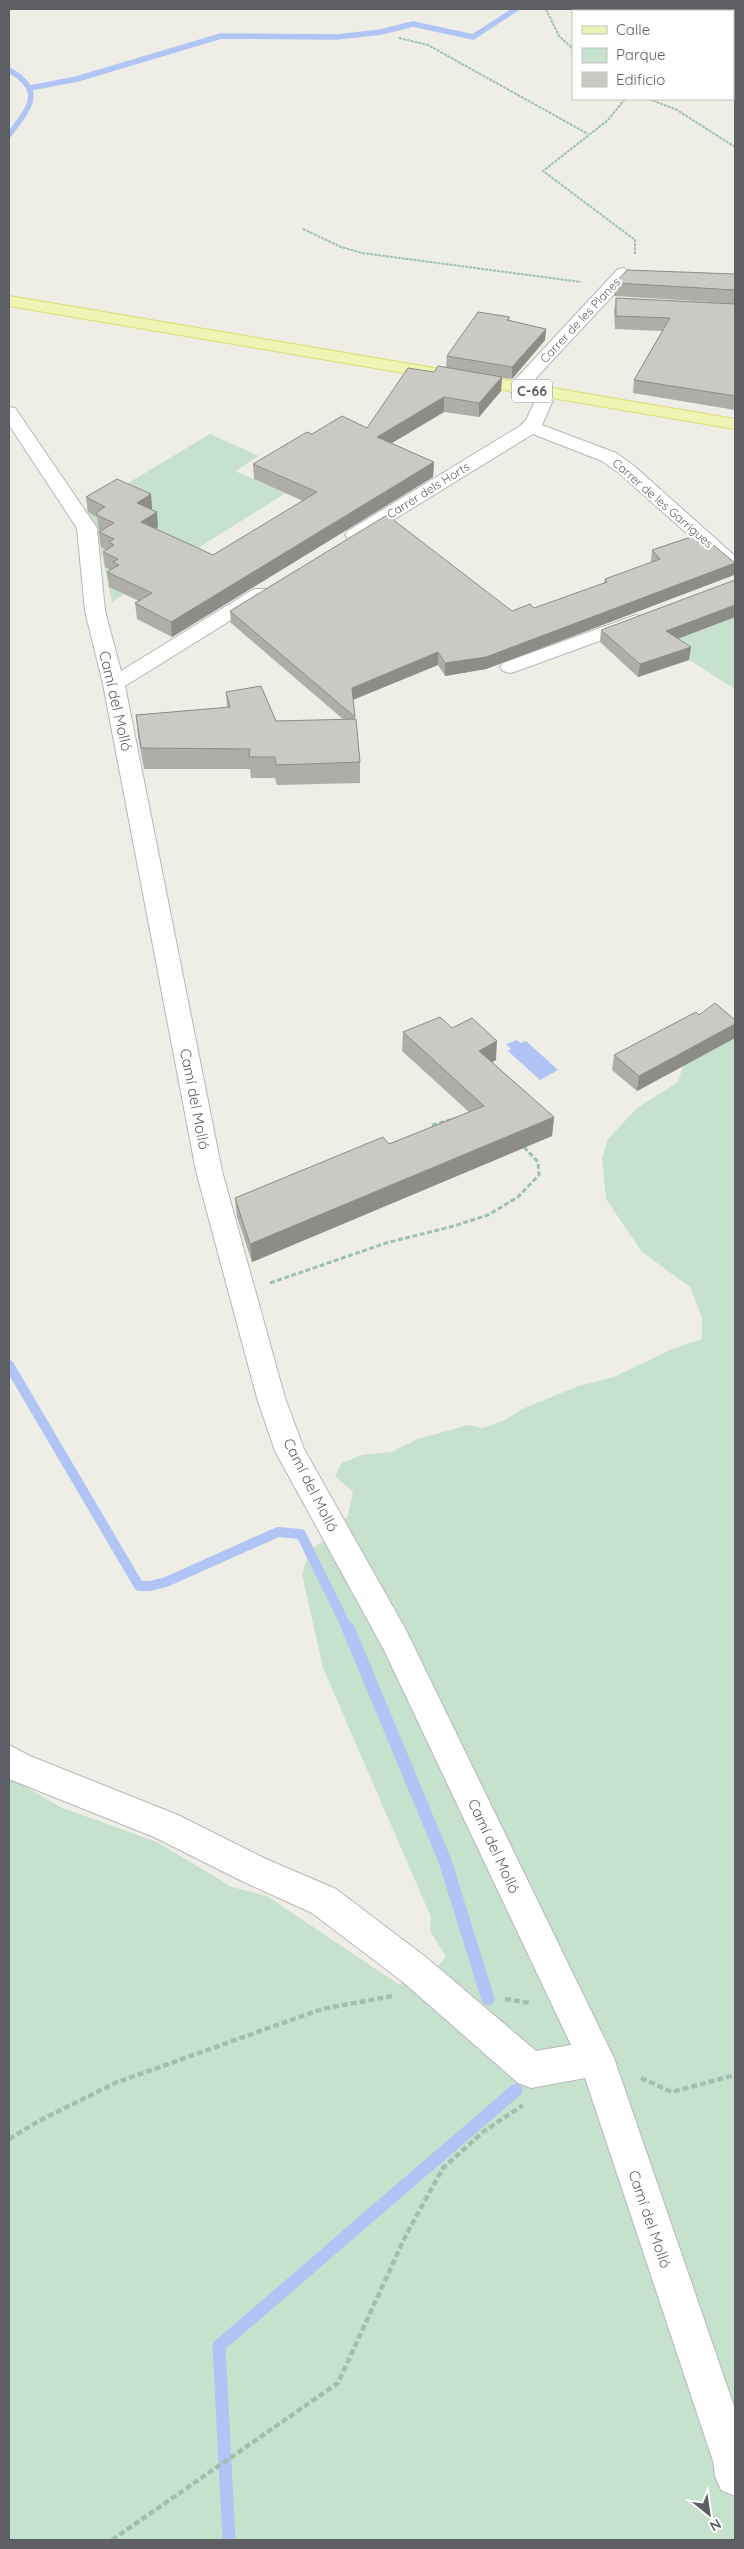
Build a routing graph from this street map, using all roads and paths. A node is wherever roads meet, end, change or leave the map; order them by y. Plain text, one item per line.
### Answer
1 (546, 9) edge
2 (399, 38) dead end
3 (572, 48) edge
4 (624, 100) edge
5 (652, 100) edge
6 (588, 134) junction
7 (735, 147) edge
8 (303, 229) dead end
9 (624, 273) joint
10 (612, 287) junction
11 (9, 301) edge
12 (596, 304) junction
13 (616, 305) edge
14 (517, 388) junction
15 (547, 394) junction
16 (9, 412) edge
17 (735, 424) edge
18 (529, 426) junction
19 (341, 544) edge
20 (734, 578) edge
21 (274, 585) edge
22 (651, 614) edge
23 (510, 667) dead end
24 (114, 684) junction
25 (466, 1116) edge
26 (432, 1125) edge
27 (516, 1141) edge
28 (241, 1293) junction
29 (9, 1760) edge
30 (398, 1994) dead end
31 (496, 1997) dead end
32 (571, 2008) junction
33 (596, 2058) junction
34 (735, 2075) edge
35 (531, 2100) dead end
36 (9, 2138) edge
37 (734, 2468) edge
38 (112, 2540) edge

1 - 3 path
2 - 6 path
4 - 6 path
5 - 7 path
6 - 9 path
8 - 10 path
9 - 10 street, Carrer de les Planes
10 - 12 street, Carrer de les Planes
11 - 14 main road, C-66
12 - 13 street
12 - 14 street, Carrer de les Planes
14 - 15 main road, C-66
15 - 17 main road, C-66
15 - 18 street, Carrer dels Horts
16 - 24 street, Camí del Molló
18 - 19 street, Carrer dels Horts
18 - 20 street, Carrer de les Garrigues
21 - 24 street
22 - 23 street
24 - 28 street, Camí del Molló
25 - 26 path
27 - 28 path
28 - 32 street, Camí del Molló
29 - 33 street
30 - 36 path
31 - 32 path
32 - 33 street, Camí del Molló
33 - 34 path
33 - 37 street, Camí del Molló
35 - 38 path

